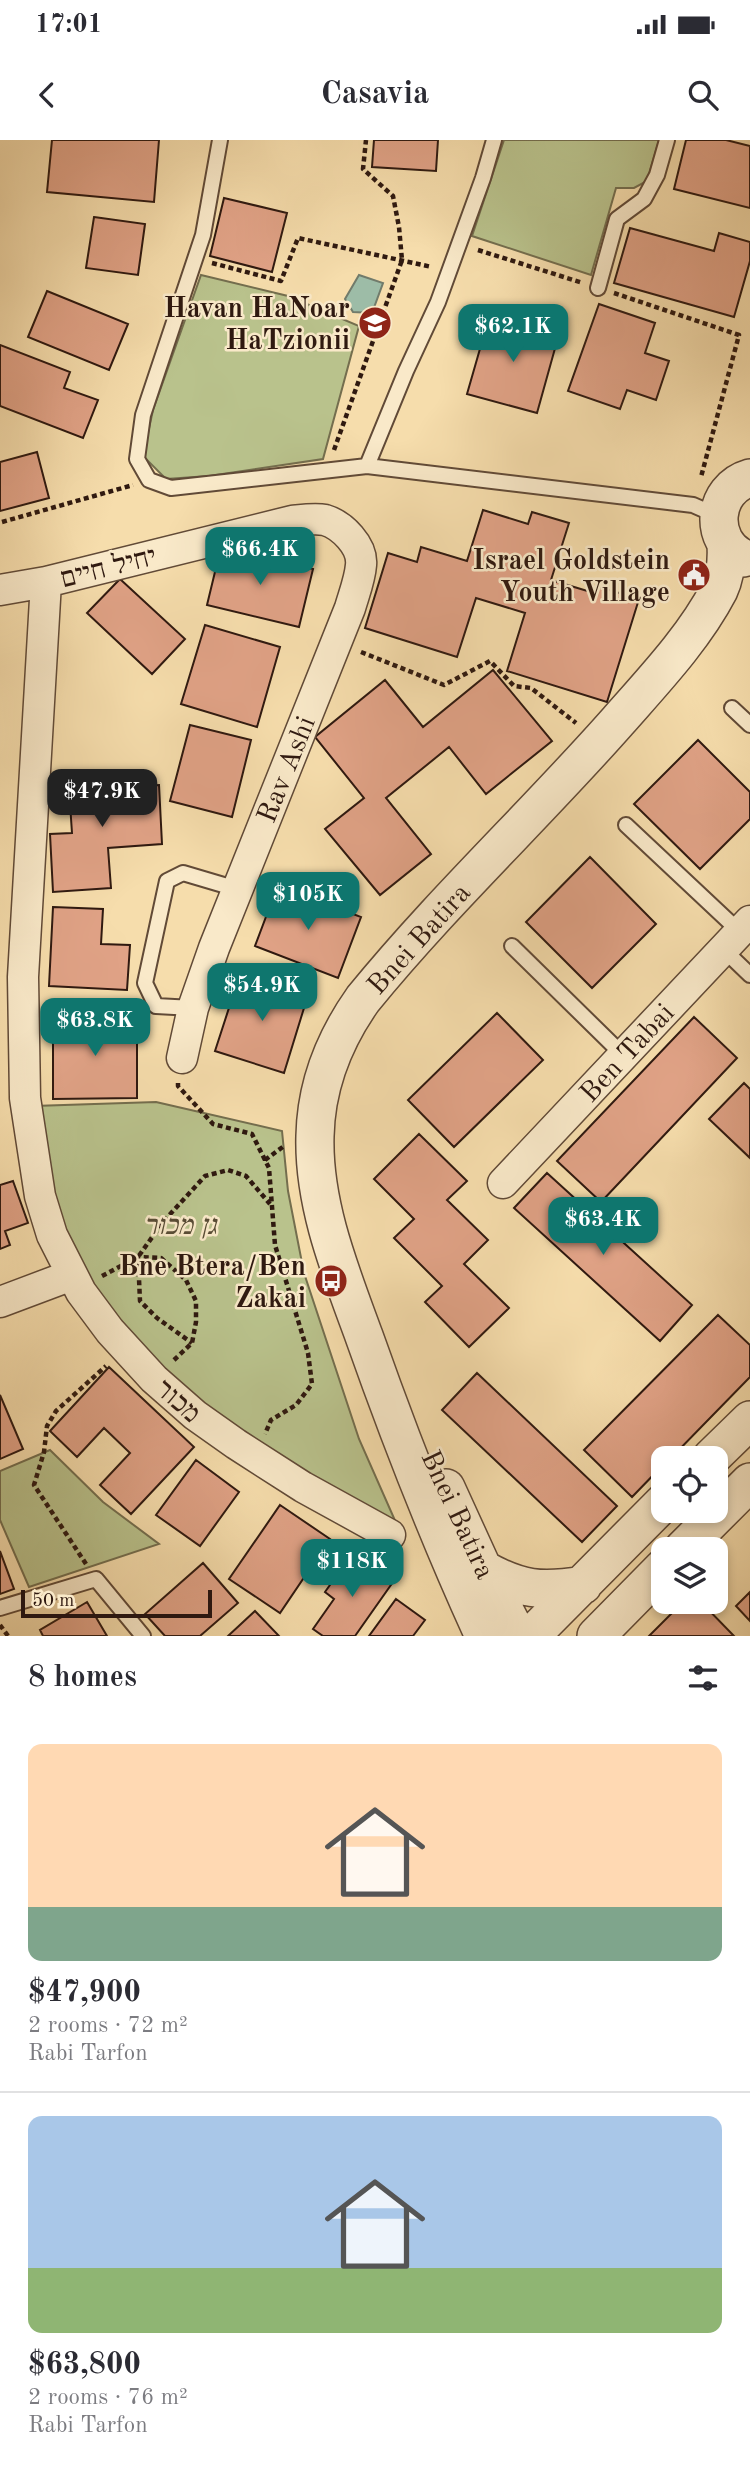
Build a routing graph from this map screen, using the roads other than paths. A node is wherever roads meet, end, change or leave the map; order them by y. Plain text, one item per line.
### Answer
1 (220, 140) edge
2 (494, 140) edge
3 (667, 140) edge
4 (598, 288) dead end
5 (368, 466) junction
6 (748, 473) edge
7 (338, 525) joint
8 (722, 531) edge
9 (46, 582) junction
10 (750, 584) edge
11 (0, 590) edge
12 (732, 708) dead end
13 (750, 725) edge
14 (626, 825) dead end
15 (237, 890) junction
16 (738, 934) edge
17 (512, 946) dead end
18 (750, 975) edge
19 (193, 1007) junction
20 (623, 1055) junction
21 (181, 1058) road end
22 (503, 1183) dead end
23 (76, 1284) junction
24 (0, 1302) edge
25 (750, 1420) edge
26 (723, 1446) edge
27 (750, 1482) edge
28 (651, 1516) edge
29 (390, 1535) dead end
30 (695, 1537) edge
31 (484, 1569) junction
32 (651, 1580) edge
33 (583, 1585) junction
34 (0, 1608) edge
35 (602, 1630) edge
36 (143, 1636) edge
37 (484, 1636) edge
38 (518, 1636) edge
39 (530, 1636) edge

1 - 5 lane
2 - 5 lane
3 - 4 lane
5 - 8 lane
6 - 8 street
7 - 9 street, יחיל חיים
7 - 15 street, Rav Ashi
8 - 37 street, Bnei Batira
9 - 11 street, יחיל חיים
9 - 23 street, מכור
10 - 31 street, Bnei Batira
12 - 13 lane
14 - 16 lane
15 - 19 street, Rav Ashi
15 - 19 lane
16 - 18 lane
16 - 20 street, Ben Tabai
17 - 20 lane
19 - 21 street, Rav Ashi
20 - 22 street, Ben Tabai
23 - 24 street
23 - 29 street, מכור
25 - 26 street
27 - 30 street
28 - 33 street
31 - 33 street
31 - 38 street, Bnei Batira
32 - 35 street
33 - 39 street
34 - 36 lane

